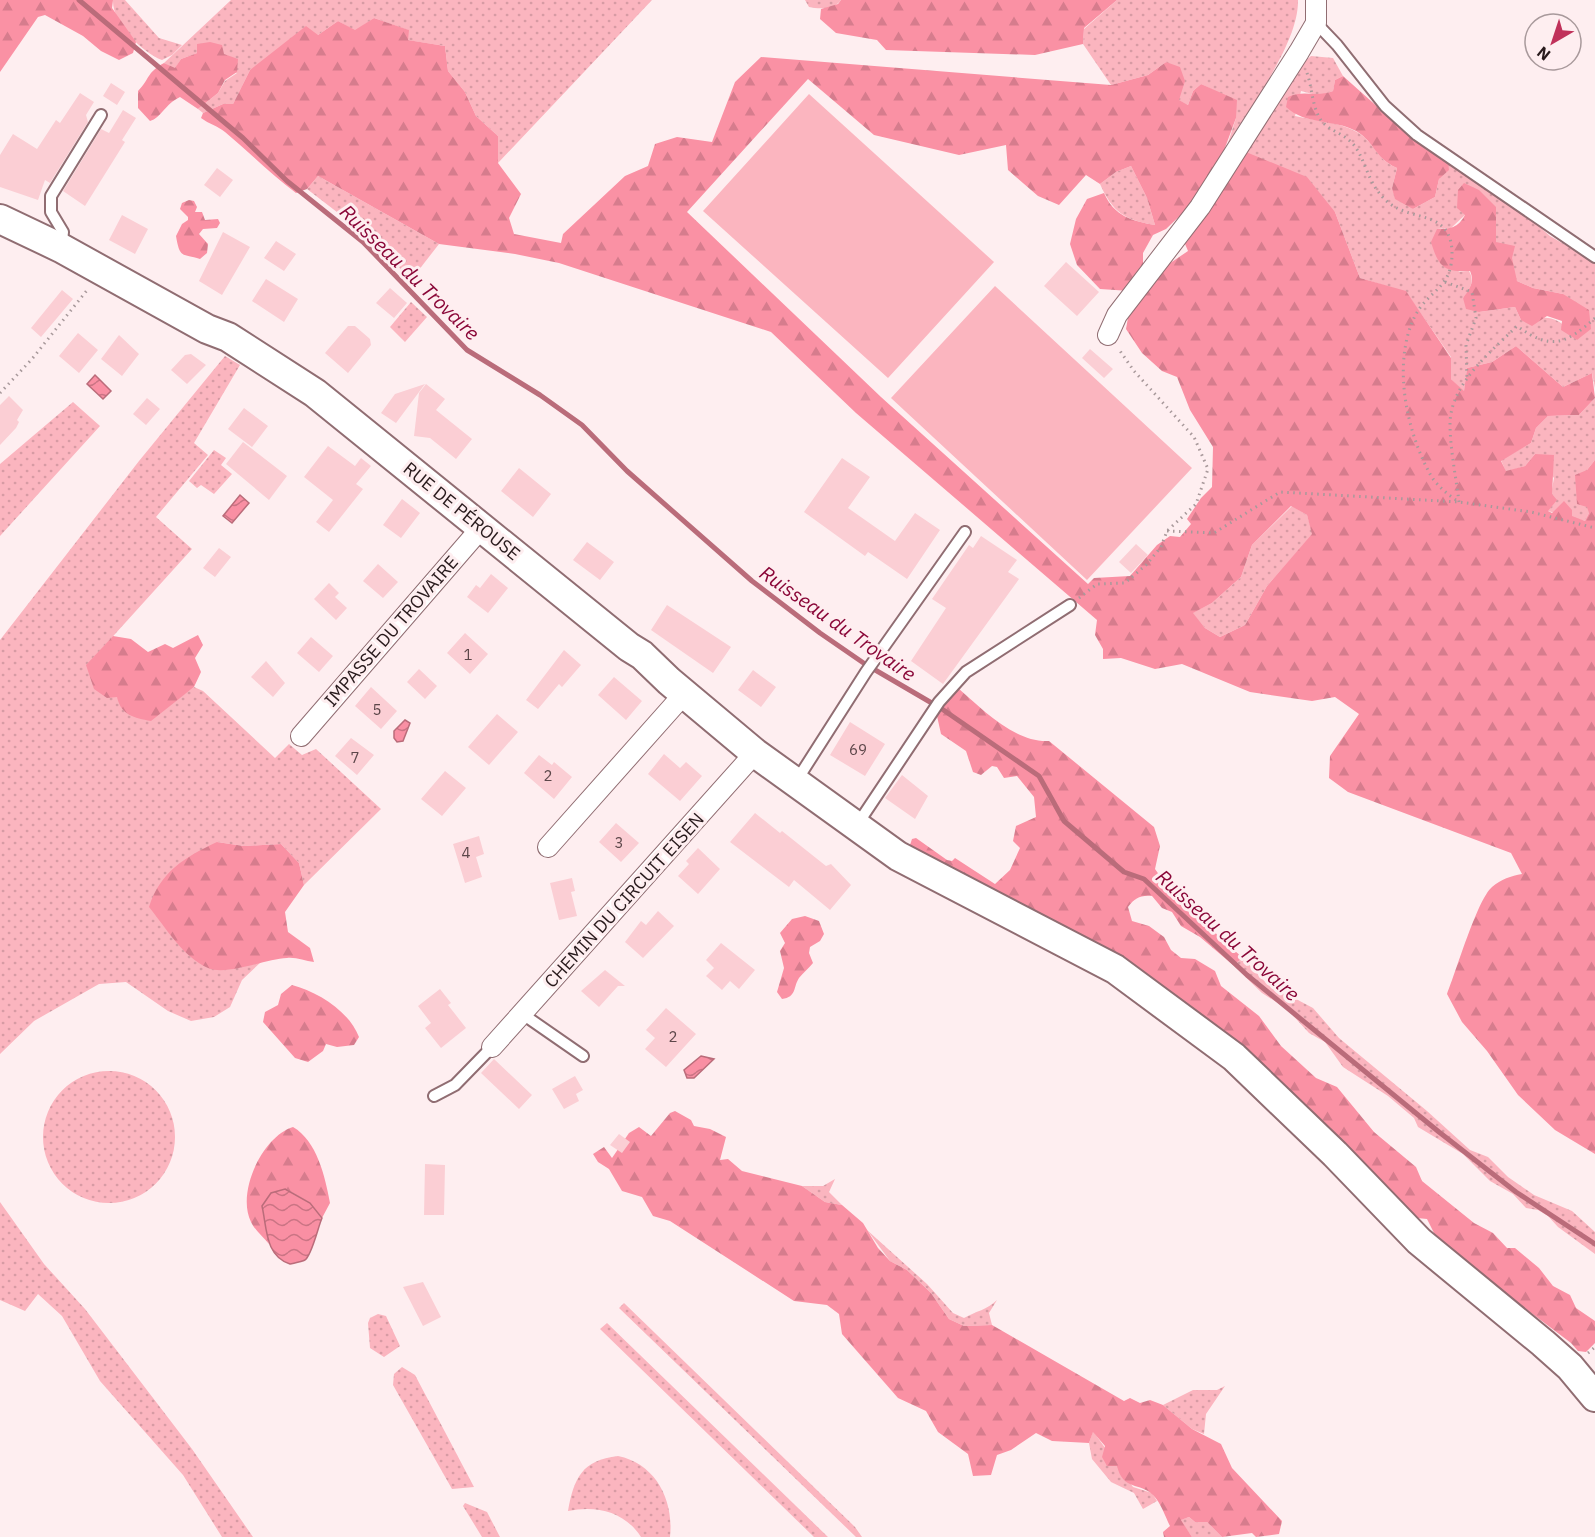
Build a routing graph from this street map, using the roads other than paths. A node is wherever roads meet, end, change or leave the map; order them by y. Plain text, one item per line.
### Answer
1 (1316, 0) edge
2 (1316, 23) junction
3 (101, 115) dead end
4 (0, 219) edge
5 (61, 248) junction
6 (1595, 257) edge
7 (1108, 335) road end
8 (482, 527) junction
9 (965, 532) dead end
10 (1070, 605) road end
11 (684, 694) junction
12 (301, 736) dead end
13 (755, 753) junction
14 (795, 783) junction
15 (856, 827) junction
16 (548, 847) dead end
17 (521, 1013) junction
18 (492, 1047) joint
19 (583, 1056) dead end
20 (434, 1096) dead end
21 (1595, 1397) edge

1 - 2 street
2 - 6 lane
2 - 7 street
3 - 5 lane
4 - 5 street, RUE DE PÉROUSE
5 - 8 street, RUE DE PÉROUSE
8 - 11 street, RUE DE PÉROUSE
8 - 12 street, IMPASSE DU TROVAIRE
9 - 14 lane
10 - 15 lane
11 - 13 street, RUE DE PÉROUSE
11 - 16 street
13 - 14 street, RUE DE PÉROUSE
13 - 17 street, CHEMIN DU CIRCUIT EISEN
14 - 15 street, RUE DE PÉROUSE
15 - 21 street, RUE DE PÉROUSE
17 - 18 street, CHEMIN DU CIRCUIT EISEN
17 - 19 lane
18 - 20 lane

